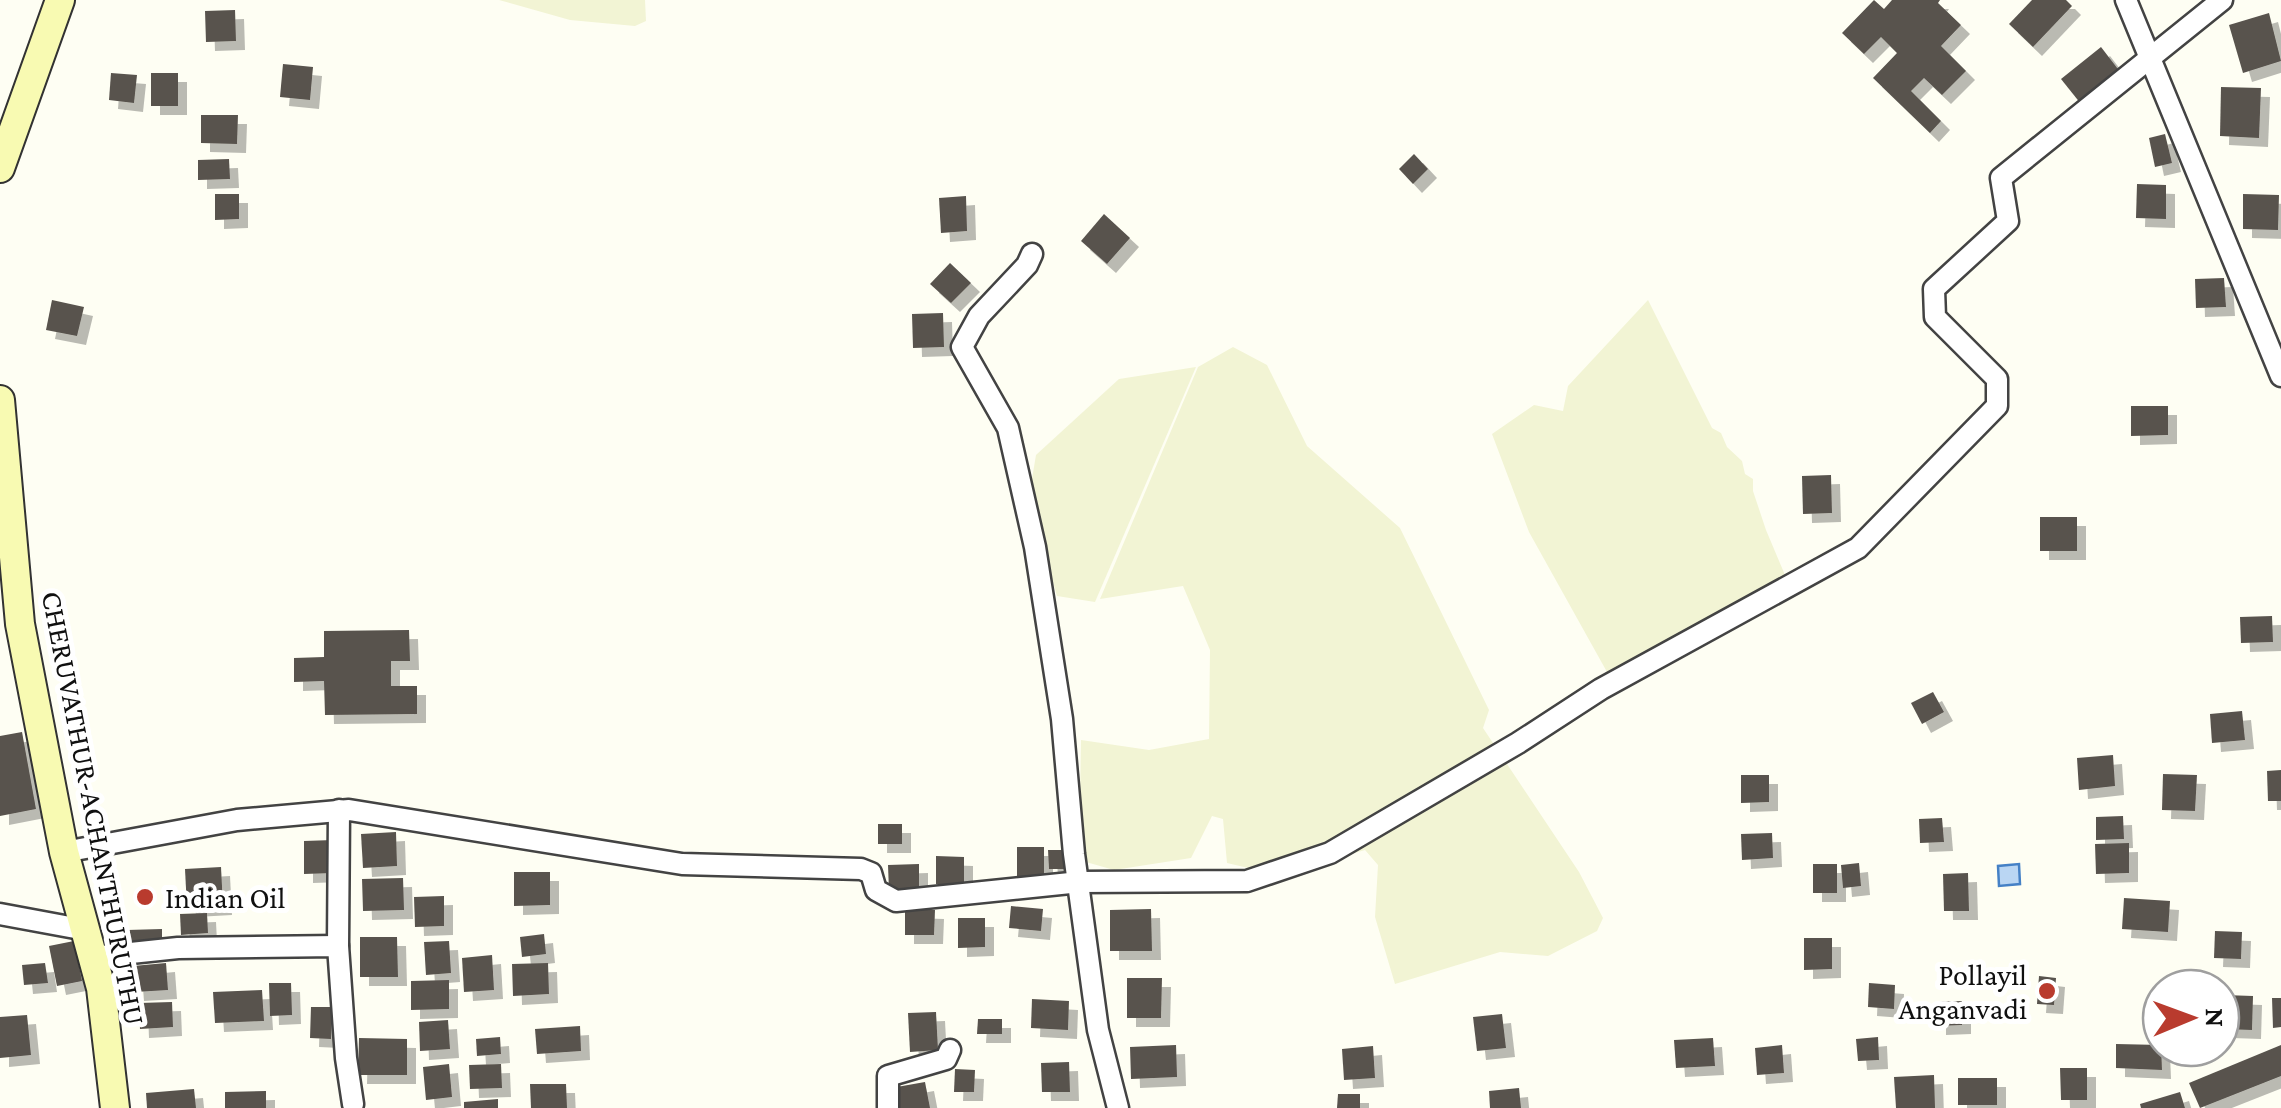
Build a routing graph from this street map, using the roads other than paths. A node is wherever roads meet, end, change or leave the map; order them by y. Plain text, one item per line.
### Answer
1 (60, 0) edge
2 (2126, 0) edge
3 (2222, 0) edge
4 (2151, 57) junction
5 (0, 168) edge
6 (1032, 254) dead end
7 (2281, 376) edge
8 (0, 400) edge
9 (338, 810) junction
10 (64, 852) junction
11 (1080, 882) junction
12 (0, 914) edge
13 (90, 944) junction
14 (338, 946) junction
15 (950, 1050) dead end
16 (353, 1104) dead end
17 (116, 1108) edge
18 (888, 1108) edge
19 (1118, 1108) edge

1 - 5 main road
2 - 4 street
3 - 4 street
4 - 7 street
4 - 11 street
6 - 11 street
8 - 10 main road, CHERUVATHUR-ACHANTHURUTHU
9 - 10 street
9 - 11 street
9 - 14 street
10 - 13 main road, CHERUVATHUR-ACHANTHURUTHU
11 - 19 street
12 - 13 street
13 - 14 street
13 - 17 main road, CHERUVATHUR-ACHANTHURUTHU
14 - 16 street
15 - 18 street

